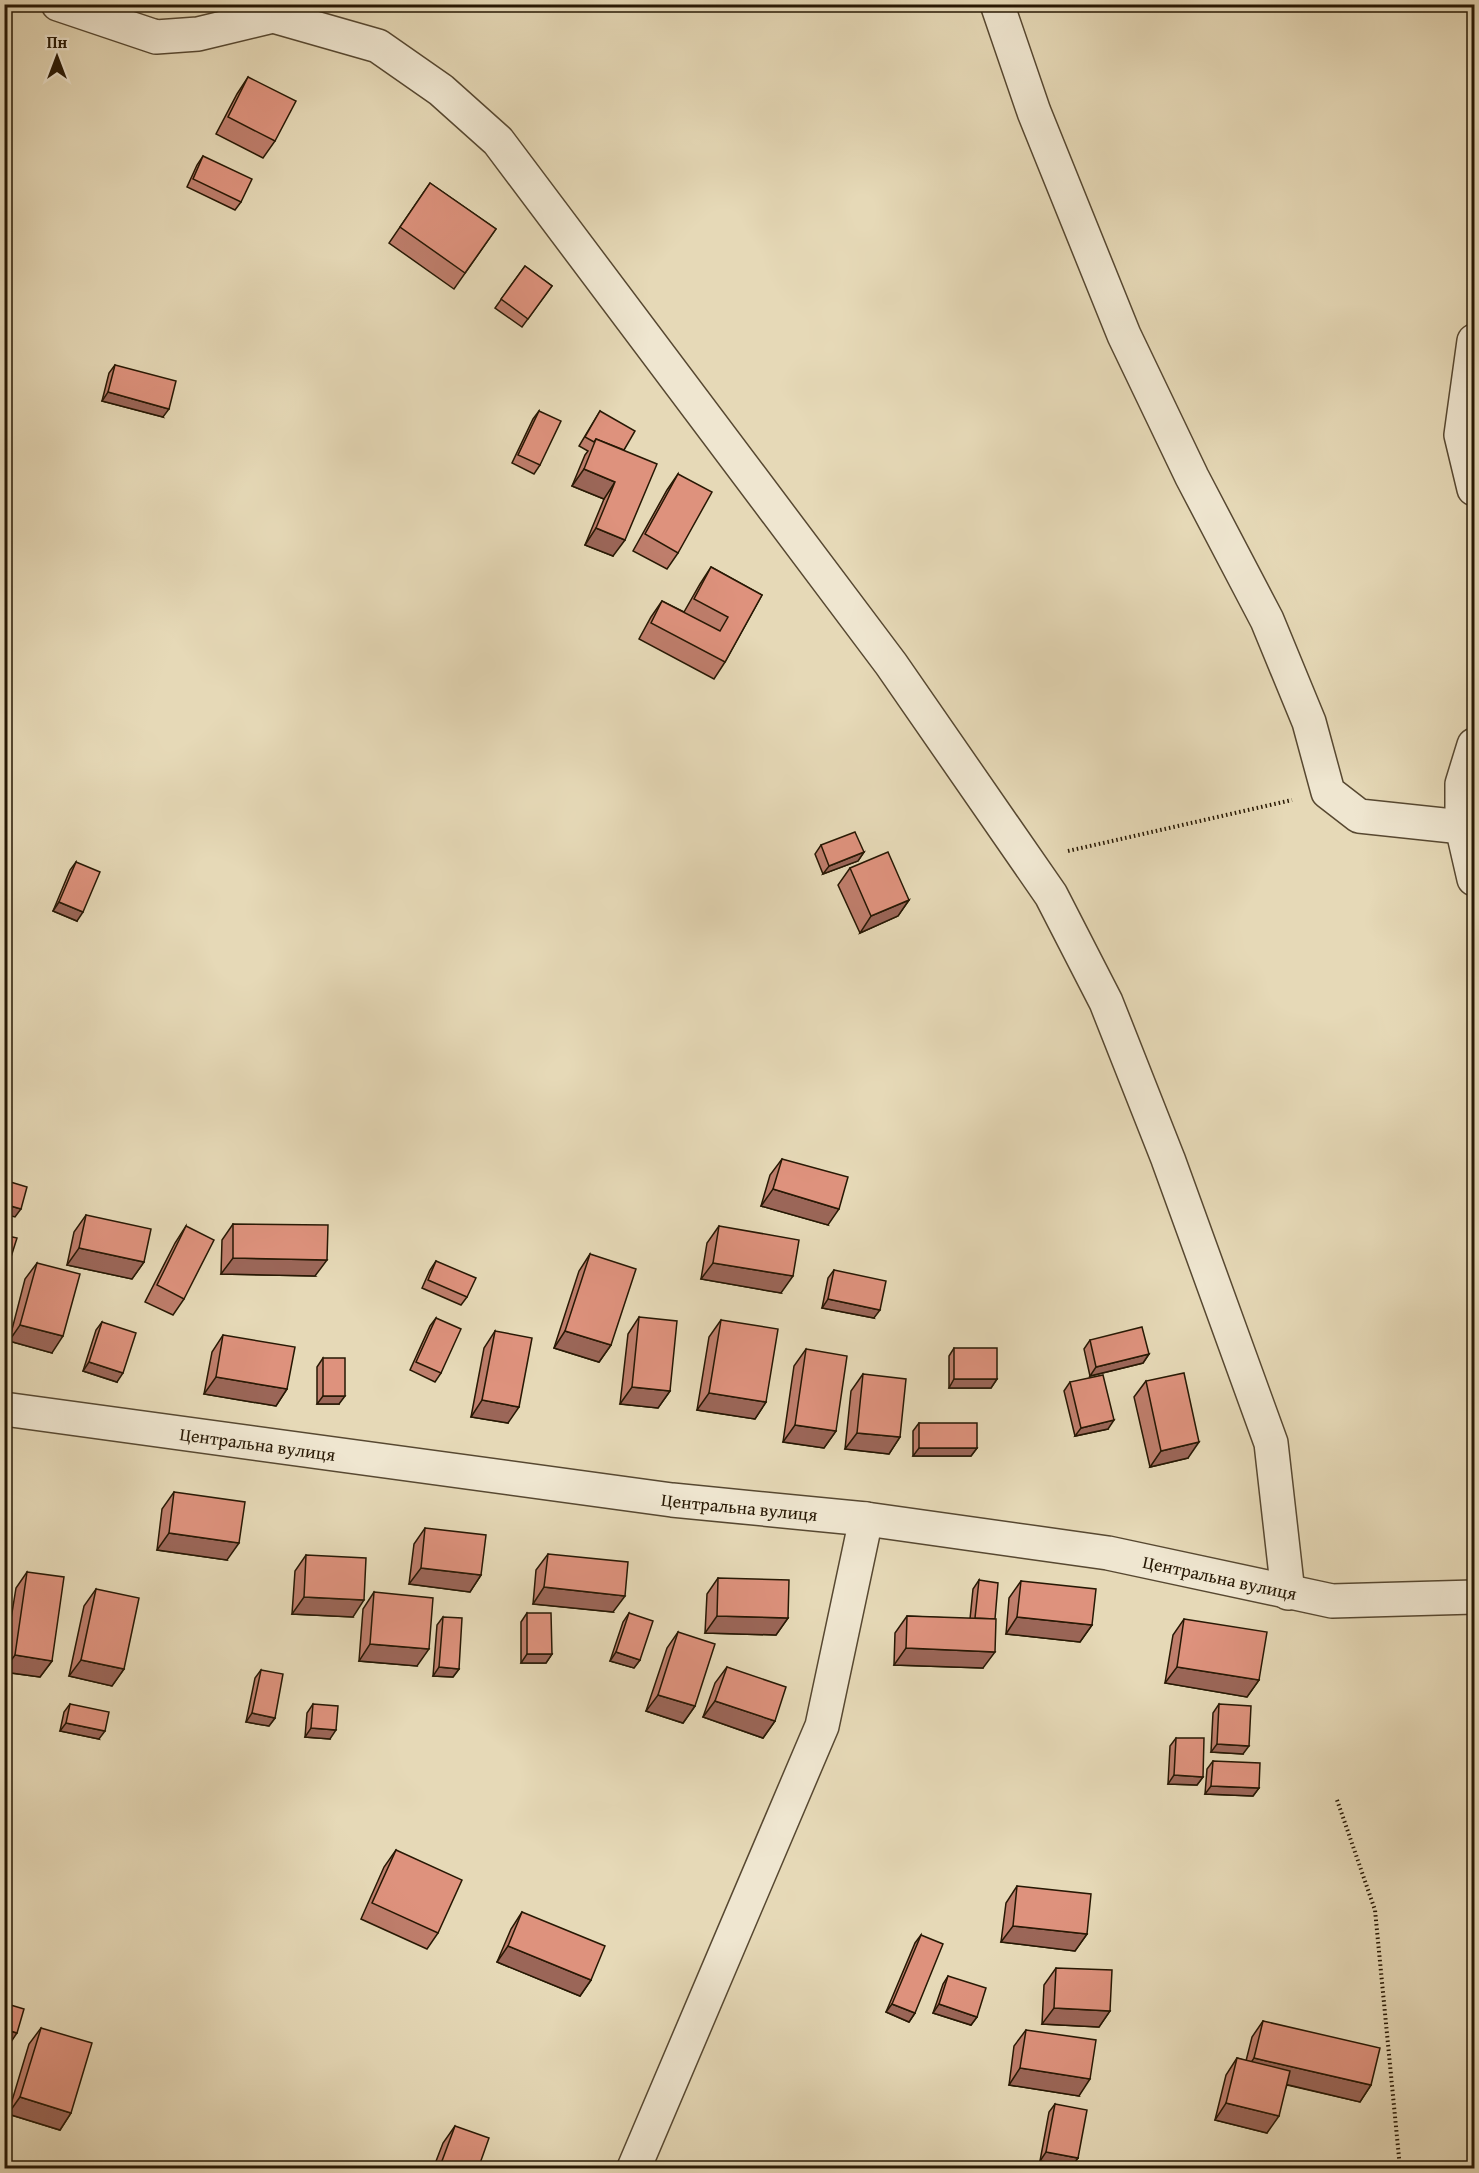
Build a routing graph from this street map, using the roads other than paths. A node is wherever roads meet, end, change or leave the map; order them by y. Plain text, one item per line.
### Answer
1 (58, 4) edge
2 (997, 4) edge
3 (1474, 341) edge
4 (1474, 489) edge
5 (1474, 745) edge
6 (1462, 826) junction
7 (1474, 879) edge
8 (4, 1409) edge
9 (866, 1519) junction
10 (1288, 1593) junction
11 (1474, 1597) edge
12 (634, 2169) edge

1 - 10 street
2 - 6 street
3 - 4 street
5 - 6 street
6 - 7 street
8 - 9 street, Центральна вулиця
9 - 10 street, Центральна вулиця
9 - 12 street
10 - 11 street, Центральна вулиця

